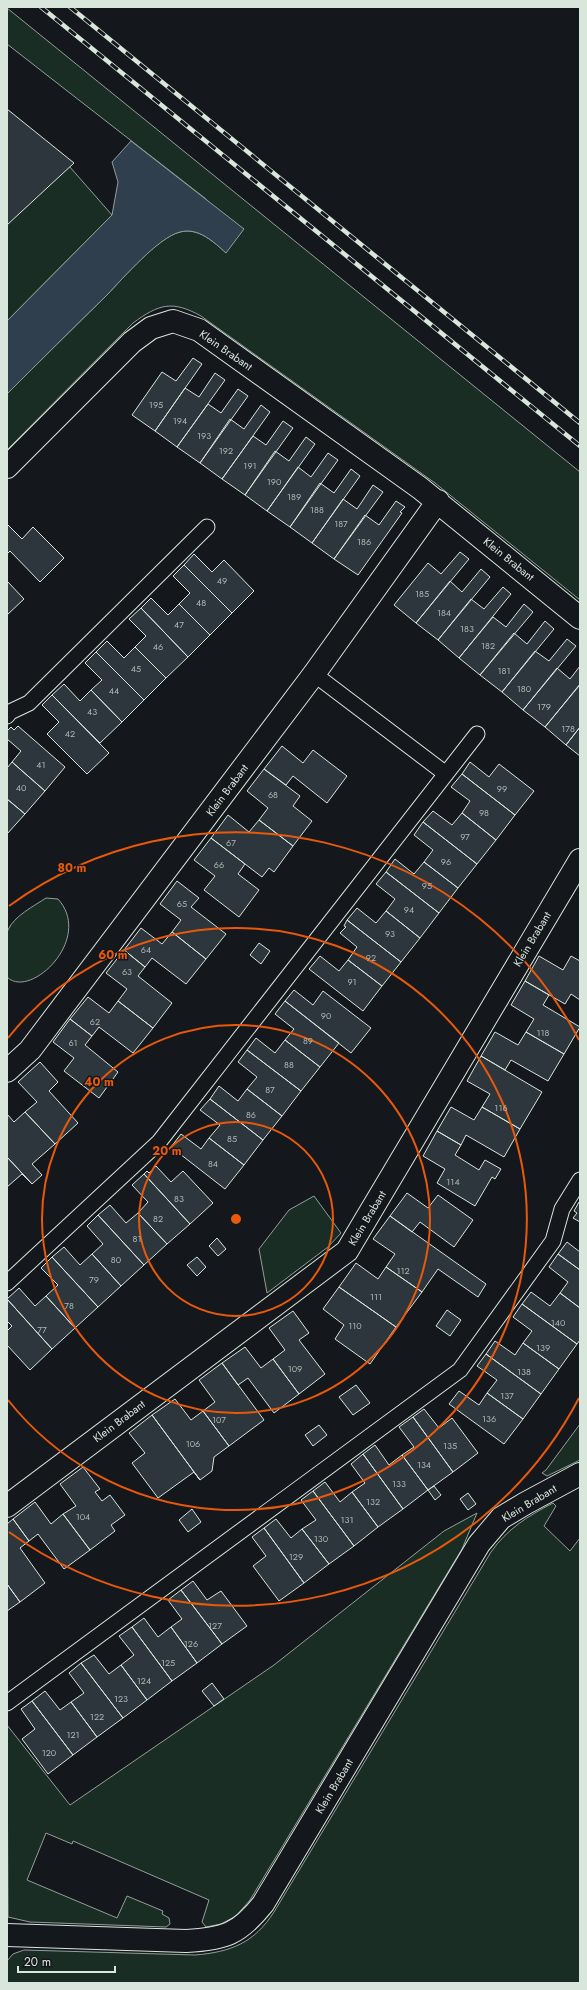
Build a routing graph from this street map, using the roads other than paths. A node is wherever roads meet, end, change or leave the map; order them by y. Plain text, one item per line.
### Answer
1 (7, 467) edge
2 (438, 501) junction
3 (206, 527) dead end
4 (580, 618) edge
5 (314, 674) junction
6 (7, 716) edge
7 (477, 734) dead end
8 (446, 774) junction
9 (580, 860) edge
10 (7, 1071) edge
11 (580, 1180) edge
12 (7, 1283) edge
13 (580, 1474) edge
14 (7, 1506) edge
15 (7, 1703) edge
16 (7, 1936) edge

1 - 2 street, Klein Brabant
2 - 4 street, Klein Brabant
2 - 5 street, Klein Brabant
3 - 6 lane
5 - 8 lane
5 - 10 street, Klein Brabant
7 - 8 lane
8 - 12 lane
9 - 14 street, Klein Brabant
11 - 15 lane
13 - 16 street, Klein Brabant

